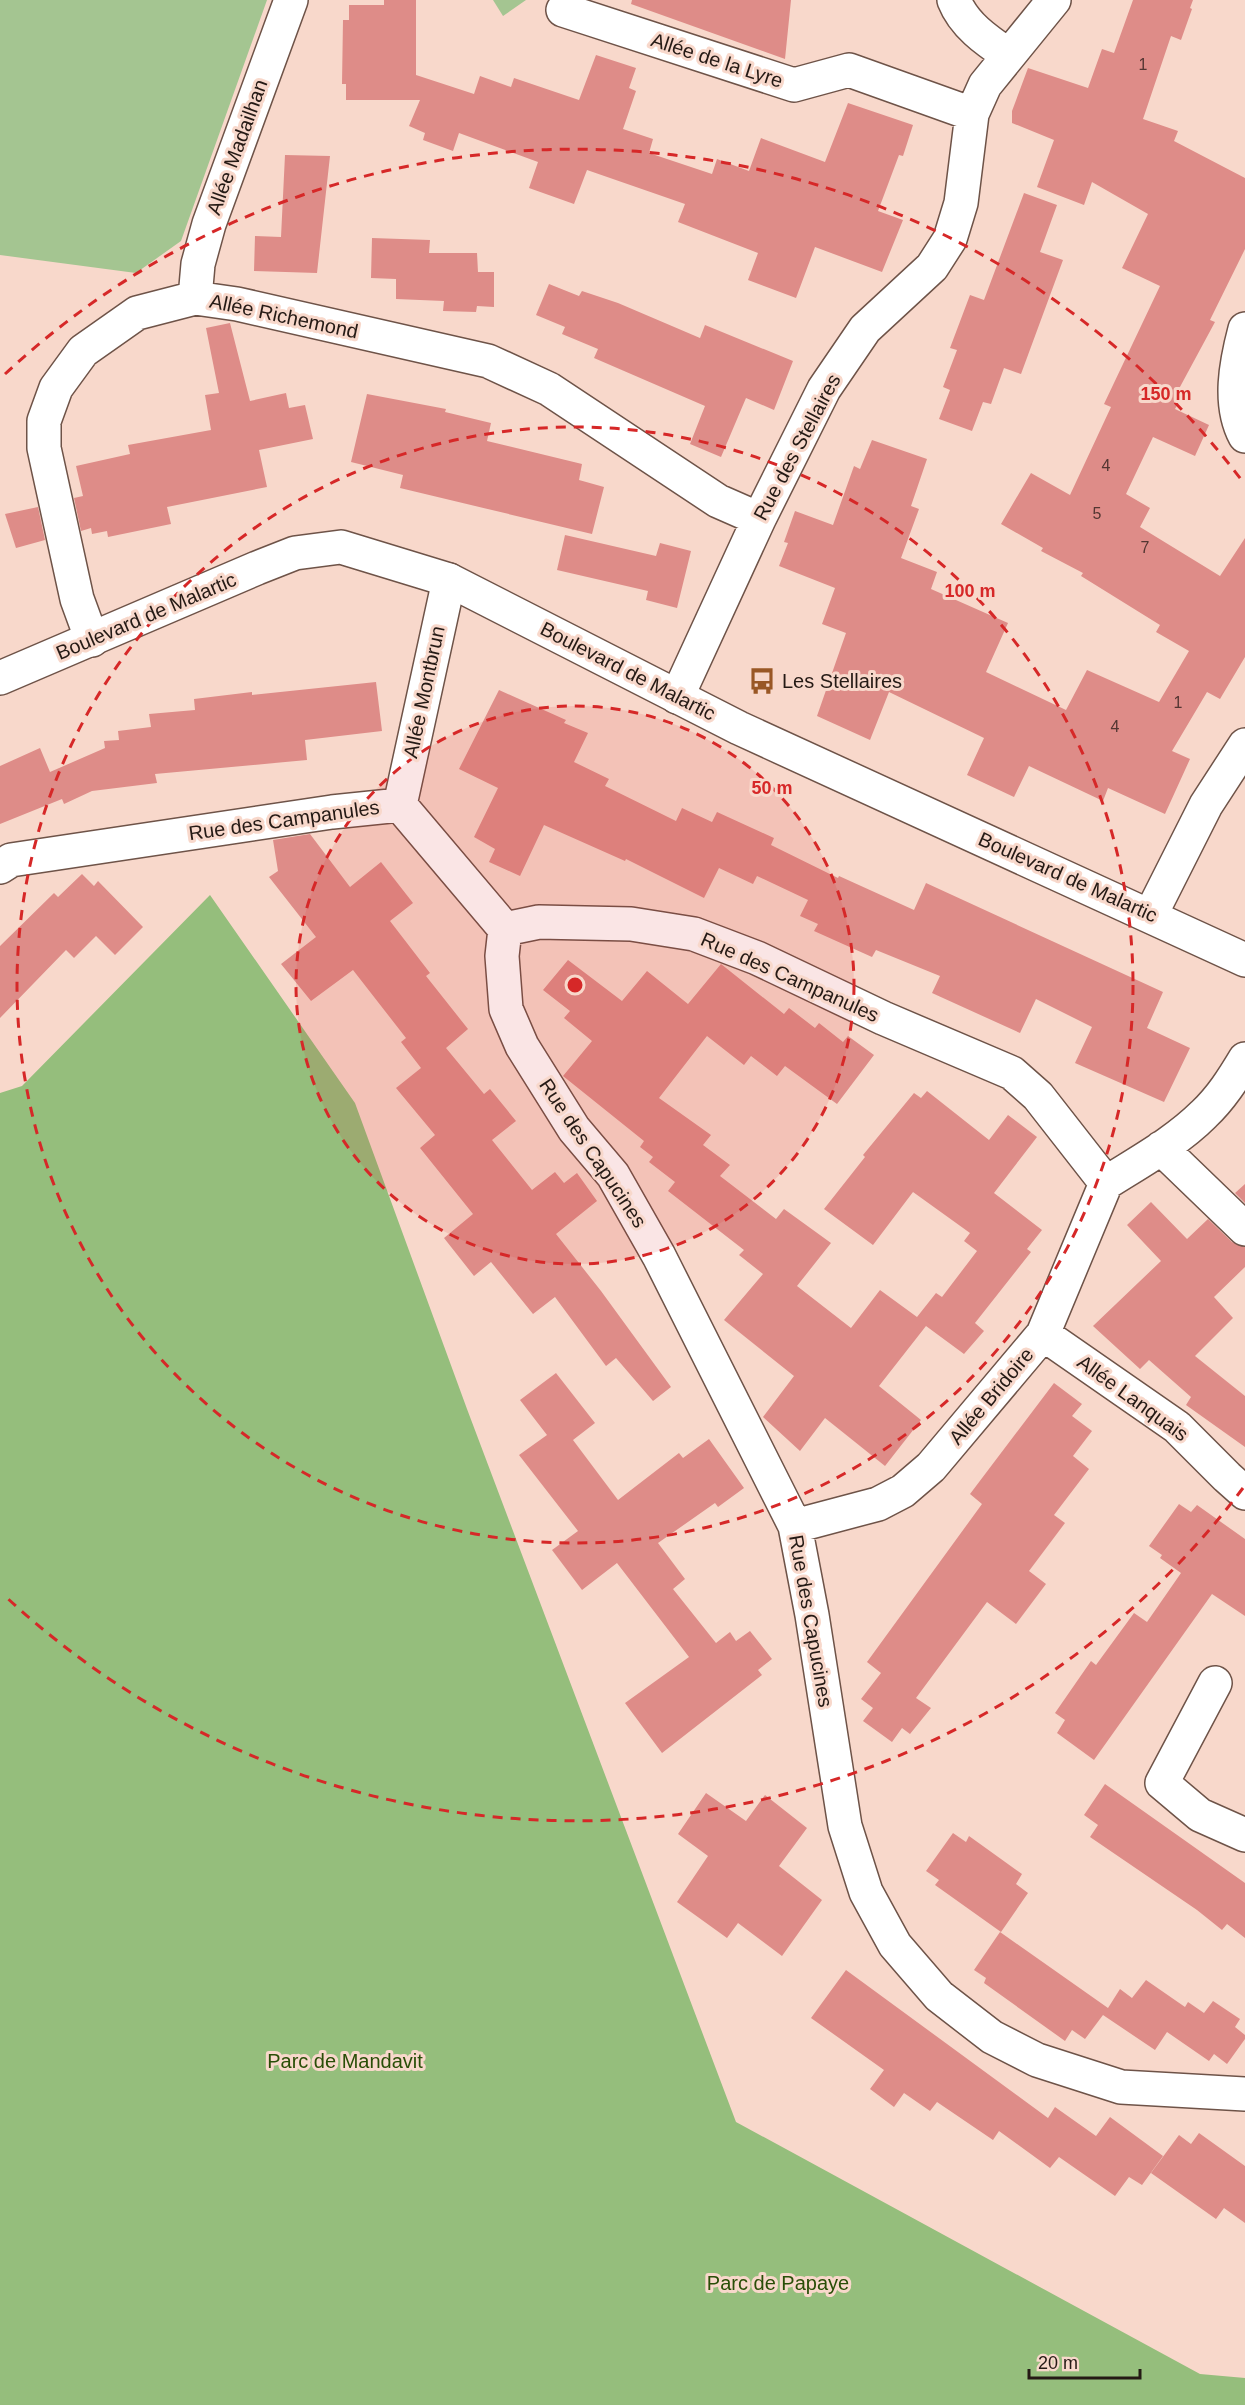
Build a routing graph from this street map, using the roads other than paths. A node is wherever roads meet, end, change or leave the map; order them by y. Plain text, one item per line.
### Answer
1 (291, 0) edge
2 (954, 0) edge
3 (1054, 0) edge
4 (563, 10) dead end
5 (1008, 55) junction
6 (972, 114) junction
7 (195, 298) junction
8 (1245, 329) edge
9 (1245, 436) edge
10 (759, 519) junction
11 (449, 580) junction
12 (92, 640) junction
13 (0, 678) edge
14 (677, 697) junction
15 (1245, 745) edge
16 (400, 805) junction
17 (0, 867) edge
18 (1150, 914) junction
19 (505, 929) junction
20 (1245, 960) edge
21 (1245, 1059) edge
22 (1161, 1148) junction
23 (1106, 1183) junction
24 (1245, 1229) edge
25 (1043, 1334) junction
26 (1245, 1493) edge
27 (795, 1527) junction
28 (1215, 1683) dead end
29 (1245, 1835) edge
30 (1245, 2094) edge

1 - 7 street, Allée Madailhan
2 - 5 street
3 - 5 street, Rue des Stellaires
4 - 6 street, Allée de la Lyre
5 - 6 street, Rue des Stellaires
6 - 10 street, Rue des Stellaires
7 - 10 street, Allée Richemond
7 - 12 street, Allée Richemond
8 - 9 street
10 - 14 street, Rue des Stellaires
11 - 12 street, Boulevard de Malartic
11 - 14 street, Boulevard de Malartic
11 - 16 street, Allée Montbrun
12 - 13 street, Boulevard de Malartic
14 - 18 street, Boulevard de Malartic
15 - 18 street
16 - 17 street, Rue des Campanules
16 - 19 street, Rue des Campanules
18 - 20 street, Boulevard de Malartic
19 - 23 street, Rue des Campanules
19 - 27 street, Rue des Capucines
21 - 22 street
22 - 23 street
22 - 24 street
23 - 25 street, Allée Bridoire
25 - 26 street, Allée Lanquais
25 - 27 street, Allée Bridoire
27 - 30 street, Rue des Capucines
28 - 29 street

